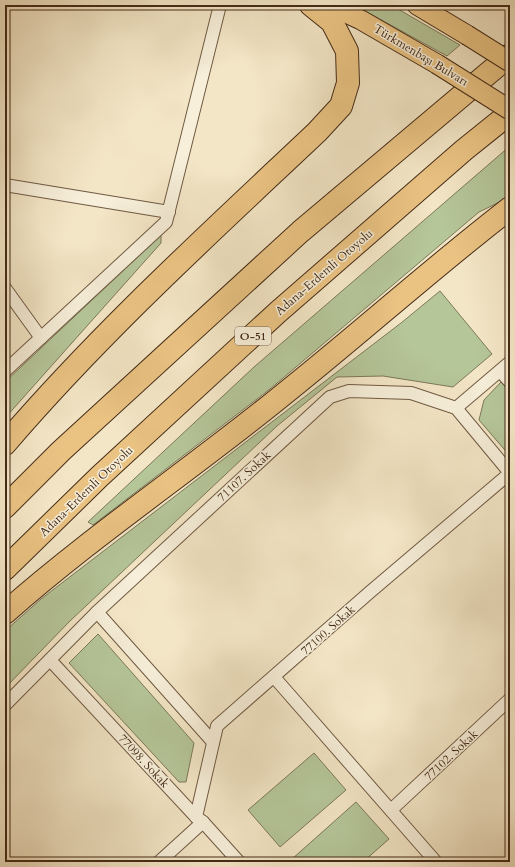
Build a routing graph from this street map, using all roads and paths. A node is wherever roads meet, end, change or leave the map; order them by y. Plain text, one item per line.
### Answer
1 (220, 5) edge
2 (312, 5) edge
3 (329, 5) edge
4 (417, 5) edge
5 (510, 54) edge
6 (510, 62) edge
7 (510, 110) edge
8 (510, 113) edge
9 (5, 185) edge
10 (510, 208) edge
11 (169, 212) junction
12 (5, 288) edge
13 (42, 338) junction
14 (510, 362) edge
15 (5, 371) edge
16 (500, 371) junction
17 (510, 382) edge
18 (456, 408) junction
19 (5, 444) edge
20 (510, 473) edge
21 (5, 507) edge
22 (5, 569) edge
23 (97, 612) junction
24 (5, 613) edge
25 (50, 660) junction
26 (274, 677) junction
27 (510, 699) edge
28 (5, 705) edge
29 (213, 742) junction
30 (391, 810) junction
31 (199, 820) junction
32 (159, 862) edge
33 (239, 862) edge
34 (436, 862) edge

1 - 11 street
2 - 19 highway
3 - 7 main road, Türkmenbaşı Bulvarı, bridge
4 - 6 main road, bridge
5 - 21 highway
8 - 22 highway, Adana-Erdemli Otoyolu / O-51
9 - 11 street
10 - 24 highway
11 - 13 street
12 - 13 street
13 - 15 street
14 - 16 street
16 - 17 street
16 - 18 street
18 - 20 street
18 - 23 street, 71107. Sokak
20 - 26 street, 77100. Sokak
23 - 25 street, 71107. Sokak
23 - 29 street
25 - 28 street, 71107. Sokak
25 - 31 street, 77098. Sokak
26 - 29 street, 77100. Sokak
26 - 30 street
27 - 30 street, 77102. Sokak
29 - 31 street, 77100. Sokak
30 - 34 street
31 - 32 street
31 - 33 street, 77098. Sokak

